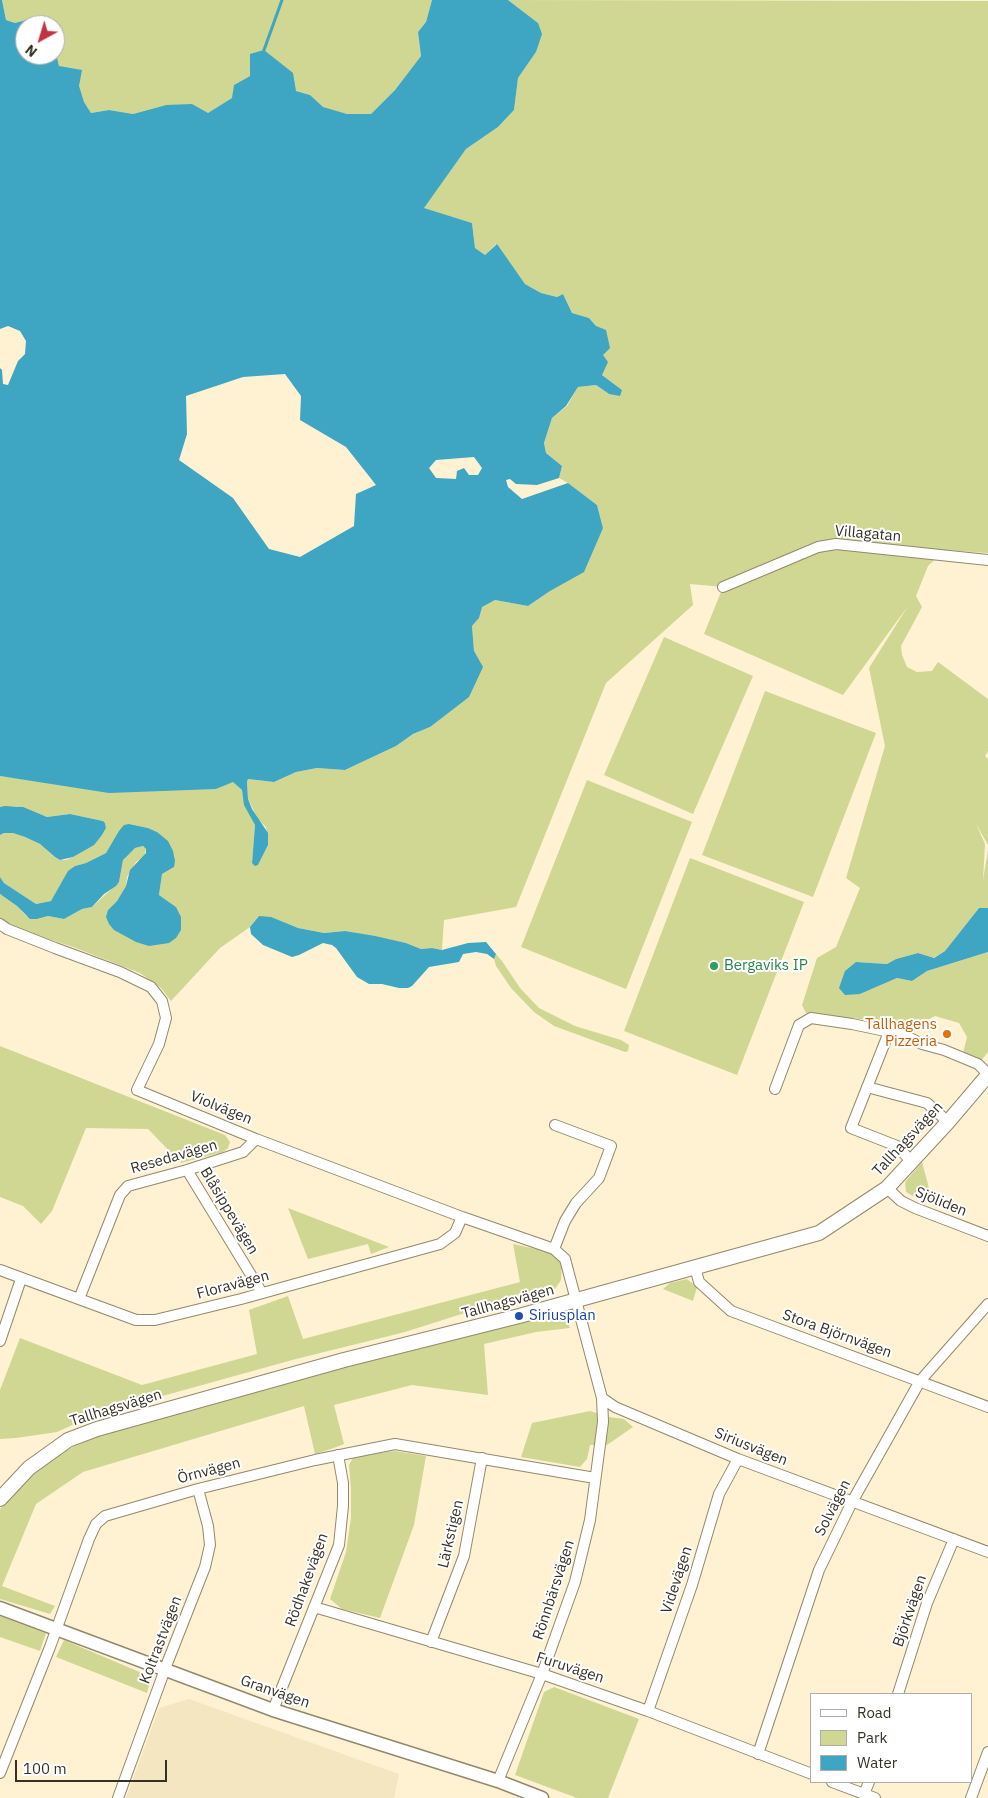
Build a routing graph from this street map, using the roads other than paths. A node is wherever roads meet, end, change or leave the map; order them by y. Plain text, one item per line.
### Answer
1 (988, 560) edge
2 (723, 587) dead end
3 (0, 924) edge
4 (888, 1032) junction
5 (988, 1074) edge
6 (867, 1087) junction
7 (775, 1089) dead end
8 (948, 1122) junction
9 (555, 1125) dead end
10 (256, 1139) junction
11 (912, 1161) junction
12 (187, 1170) junction
13 (887, 1188) junction
14 (462, 1217) junction
15 (988, 1236) edge
16 (554, 1249) junction
17 (695, 1267) junction
18 (0, 1270) edge
19 (21, 1278) junction
20 (262, 1293) junction
21 (80, 1299) junction
22 (576, 1300) junction
23 (988, 1304) edge
24 (0, 1341) edge
25 (920, 1381) junction
26 (602, 1398) junction
27 (988, 1407) edge
28 (338, 1455) junction
29 (482, 1458) junction
30 (738, 1459) junction
31 (595, 1478) junction
32 (198, 1489) junction
33 (0, 1499) edge
34 (852, 1502) junction
35 (954, 1539) junction
36 (988, 1552) edge
37 (0, 1608) edge
38 (314, 1608) junction
39 (57, 1629) junction
40 (431, 1642) junction
41 (165, 1670) junction
42 (542, 1674) junction
43 (898, 1693) edge
44 (273, 1710) junction
45 (648, 1711) junction
46 (988, 1752) edge
47 (758, 1754) junction
48 (0, 1773) edge
49 (810, 1773) edge
50 (498, 1781) junction
51 (835, 1783) edge
52 (869, 1783) edge
53 (864, 1794) junction
54 (118, 1798) edge
55 (542, 1798) edge
56 (875, 1798) edge
57 (971, 1798) edge

1 - 2 street, Villagatan
3 - 10 street, Violvägen
4 - 5 street
4 - 6 street
4 - 7 street
5 - 8 main road, Tallhagsvägen
6 - 8 street
6 - 11 street
8 - 11 main road, Tallhagsvägen
9 - 16 street
10 - 12 street, Resedavägen
10 - 14 street, Violvägen
11 - 13 main road, Tallhagsvägen
12 - 20 street, Blåsippevägen
12 - 21 street, Resedavägen
13 - 15 street, Sjöliden
13 - 17 main road, Tallhagsvägen
14 - 16 street, Violvägen
14 - 20 street, Floravägen
16 - 22 street
17 - 22 main road, Tallhagsvägen
17 - 25 street, Stora Björnvägen
18 - 19 street, Floravägen
19 - 21 street, Floravägen
19 - 24 street
20 - 21 street, Floravägen
22 - 26 street
22 - 33 main road, Tallhagsvägen
23 - 25 street, Solvägen
25 - 27 street, Stora Björnvägen
25 - 34 street, Solvägen
26 - 30 street, Siriusvägen
26 - 31 street, Rönnbärsvägen
28 - 29 street, Örnvägen
28 - 32 street, Örnvägen
28 - 38 street, Rödhakevägen
29 - 31 street, Örnvägen
29 - 40 street, Lärkstigen
30 - 34 street, Siriusvägen
30 - 45 street, Videvägen
31 - 42 street, Rönnbärsvägen
32 - 39 street, Örnvägen
32 - 41 street, Koltrastvägen
34 - 35 street, Siriusvägen
34 - 47 street, Solvägen
35 - 36 street, Siriusvägen
35 - 43 street, Björkvägen
37 - 39 street, Granvägen
38 - 40 street, Furuvägen
38 - 44 street, Rödhakevägen
39 - 41 street, Granvägen
39 - 48 street, Örnvägen
40 - 42 street, Furuvägen
41 - 44 street, Granvägen
41 - 54 street, Koltrastvägen
42 - 45 street, Furuvägen
42 - 50 street, Rönnbärsvägen
44 - 50 street, Granvägen
45 - 47 street, Furuvägen
46 - 57 street
47 - 49 street, Furuvägen
50 - 55 street, Granvägen
51 - 53 street
52 - 53 street
53 - 56 street

